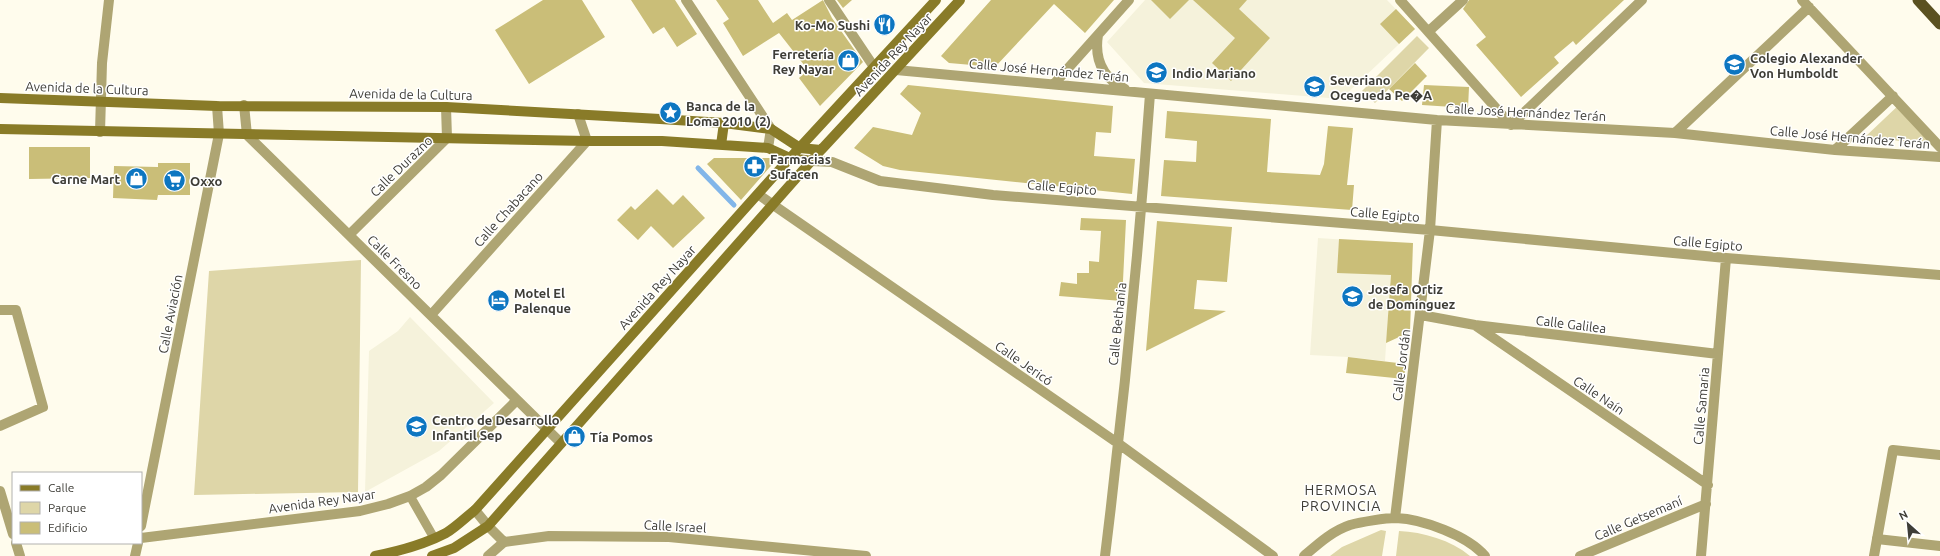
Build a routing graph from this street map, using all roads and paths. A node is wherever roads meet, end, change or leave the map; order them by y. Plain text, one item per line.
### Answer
1 (109, 0) edge
2 (686, 0) edge
3 (829, 0) edge
4 (936, 0) edge
5 (960, 0) edge
6 (1129, 0) edge
7 (1400, 0) edge
8 (1463, 0) edge
9 (1642, 0) edge
10 (1918, 0) edge
11 (1805, 4) edge
12 (1940, 24) edge
13 (1429, 31) junction
14 (1098, 35) junction
15 (874, 67) junction
16 (896, 70) junction
17 (1054, 84) junction
18 (1128, 90) junction
19 (1150, 94) junction
20 (1893, 96) junction
21 (0, 98) edge
22 (102, 100) junction
23 (244, 105) junction
24 (217, 106) junction
25 (446, 107) junction
26 (578, 114) junction
27 (1437, 120) junction
28 (724, 123) junction
29 (1511, 125) junction
30 (771, 129) junction
31 (0, 130) edge
32 (100, 132) junction
33 (1675, 133) junction
34 (219, 134) junction
35 (246, 135) junction
36 (447, 138) junction
37 (587, 141) junction
38 (721, 145) junction
39 (1940, 147) edge
40 (768, 148) junction
41 (800, 148) junction
42 (818, 150) junction
43 (1835, 150) junction
44 (790, 158) junction
45 (1940, 158) edge
46 (808, 160) junction
47 (832, 162) junction
48 (758, 195) junction
49 (773, 205) junction
50 (1142, 206) junction
51 (1430, 230) junction
52 (349, 235) junction
53 (1726, 258) junction
54 (1940, 275) edge
55 (0, 310) edge
56 (430, 315) junction
57 (1421, 315) junction
58 (1475, 325) junction
59 (1718, 354) junction
60 (517, 400) junction
61 (0, 426) edge
62 (547, 429) junction
63 (561, 443) junction
64 (1119, 444) junction
65 (1940, 455) edge
66 (1708, 486) junction
67 (0, 490) edge
68 (410, 496) junction
69 (1706, 504) junction
70 (475, 510) junction
71 (1395, 518) junction
72 (142, 521) edge
73 (488, 526) junction
74 (12, 531) edge
75 (142, 538) edge
76 (434, 538) junction
77 (1877, 539) junction
78 (504, 542) junction
79 (16, 544) edge
80 (138, 544) edge
81 (1940, 546) edge
82 (779, 552) edge
83 (20, 556) edge
84 (135, 556) edge
85 (376, 556) edge
86 (432, 556) edge
87 (488, 556) edge
88 (866, 556) edge
89 (1105, 556) edge
90 (1273, 556) edge
91 (1304, 556) edge
92 (1485, 556) edge
93 (1580, 556) edge
94 (1701, 556) edge
95 (1874, 556) edge

1 - 22 street
2 - 30 street
3 - 15 street
4 - 15 main road, Avenida Rey Nayar
5 - 16 main road, Avenida Rey Nayar
6 - 14 street
7 - 13 street
8 - 13 street
9 - 29 street
10 - 12 highway
11 - 20 street
11 - 33 street
13 - 29 street
14 - 17 street
14 - 18 street
15 - 41 main road, Avenida Rey Nayar
16 - 17 street, Calle José Hernández Terán
16 - 42 main road, Avenida Rey Nayar
17 - 18 street, Calle José Hernández Terán
18 - 19 street, Calle José Hernández Terán
19 - 27 street, Calle José Hernández Terán
19 - 50 street, Calle Bethania
20 - 39 street
20 - 43 street
21 - 22 main road, Avenida de la Cultura
22 - 24 main road, Avenida de la Cultura
22 - 32 street
23 - 24 main road, Avenida de la Cultura
23 - 25 main road, Avenida de la Cultura
23 - 35 street
24 - 34 street, Calle Aviación
25 - 26 main road, Avenida de la Cultura
25 - 36 street, Calle Durazno
26 - 28 main road, Avenida de la Cultura
26 - 37 street
27 - 29 street, Calle José Hernández Terán
27 - 51 street, Calle Jordán
28 - 30 main road, Avenida de la Cultura
28 - 38 main road
29 - 33 street, Calle José Hernández Terán
30 - 40 street
30 - 41 main road, Avenida de la Cultura
31 - 32 main road
32 - 34 main road
33 - 43 street, Calle José Hernández Terán
34 - 35 main road
34 - 72 street, Calle Aviación
35 - 36 main road
35 - 52 street, Calle Fresno
36 - 37 main road
36 - 52 street, Calle Durazno
37 - 38 main road
37 - 56 street, Calle Chabacano
38 - 40 main road
40 - 44 main road
41 - 42 main road, Avenida de la Cultura
41 - 44 main road, Avenida Rey Nayar
42 - 46 main road, Avenida Rey Nayar
42 - 47 street
43 - 45 street, Calle José Hernández Terán
44 - 46 main road
44 - 48 main road, Avenida Rey Nayar
46 - 47 street
46 - 49 main road, Avenida Rey Nayar
47 - 50 street, Calle Egipto
48 - 49 street, Calle Jericó
48 - 62 main road, Avenida Rey Nayar
49 - 63 main road, Avenida Rey Nayar
49 - 64 street, Calle Jericó
50 - 51 street, Calle Egipto
50 - 64 street, Calle Bethania
51 - 53 street, Calle Egipto
51 - 57 street, Calle Jordán
52 - 56 street, Calle Fresno
53 - 54 street, Calle Egipto
53 - 59 street, Calle Samaria
55 - 61 street
56 - 60 street, Calle Fresno
57 - 58 street, Calle Galilea
57 - 71 street, Calle Jordán
58 - 59 street, Calle Galilea
58 - 66 street, Calle Naín
59 - 66 street, Calle Samaria
60 - 62 street, Calle Fresno
60 - 68 street, Avenida Rey Nayar
62 - 63 street, Calle Fresno
62 - 70 main road, Avenida Rey Nayar
63 - 73 main road, Avenida Rey Nayar
64 - 89 street, Calle Bethania
64 - 90 street, Calle Jericó
65 - 77 street
66 - 69 street, Calle Samaria
67 - 74 street
68 - 75 street, Avenida Rey Nayar
68 - 76 lane
69 - 93 street, Calle Getsemaní
69 - 94 street, Calle Samaria
70 - 73 street
70 - 76 main road, Avenida Rey Nayar
71 - 91 street
71 - 92 street
73 - 78 street
73 - 86 main road, Avenida Rey Nayar
76 - 85 main road, Avenida Rey Nayar
77 - 81 street
77 - 95 street
78 - 82 street, Calle Israel
78 - 87 street
79 - 83 street
80 - 84 street
82 - 88 street, Calle Israel

